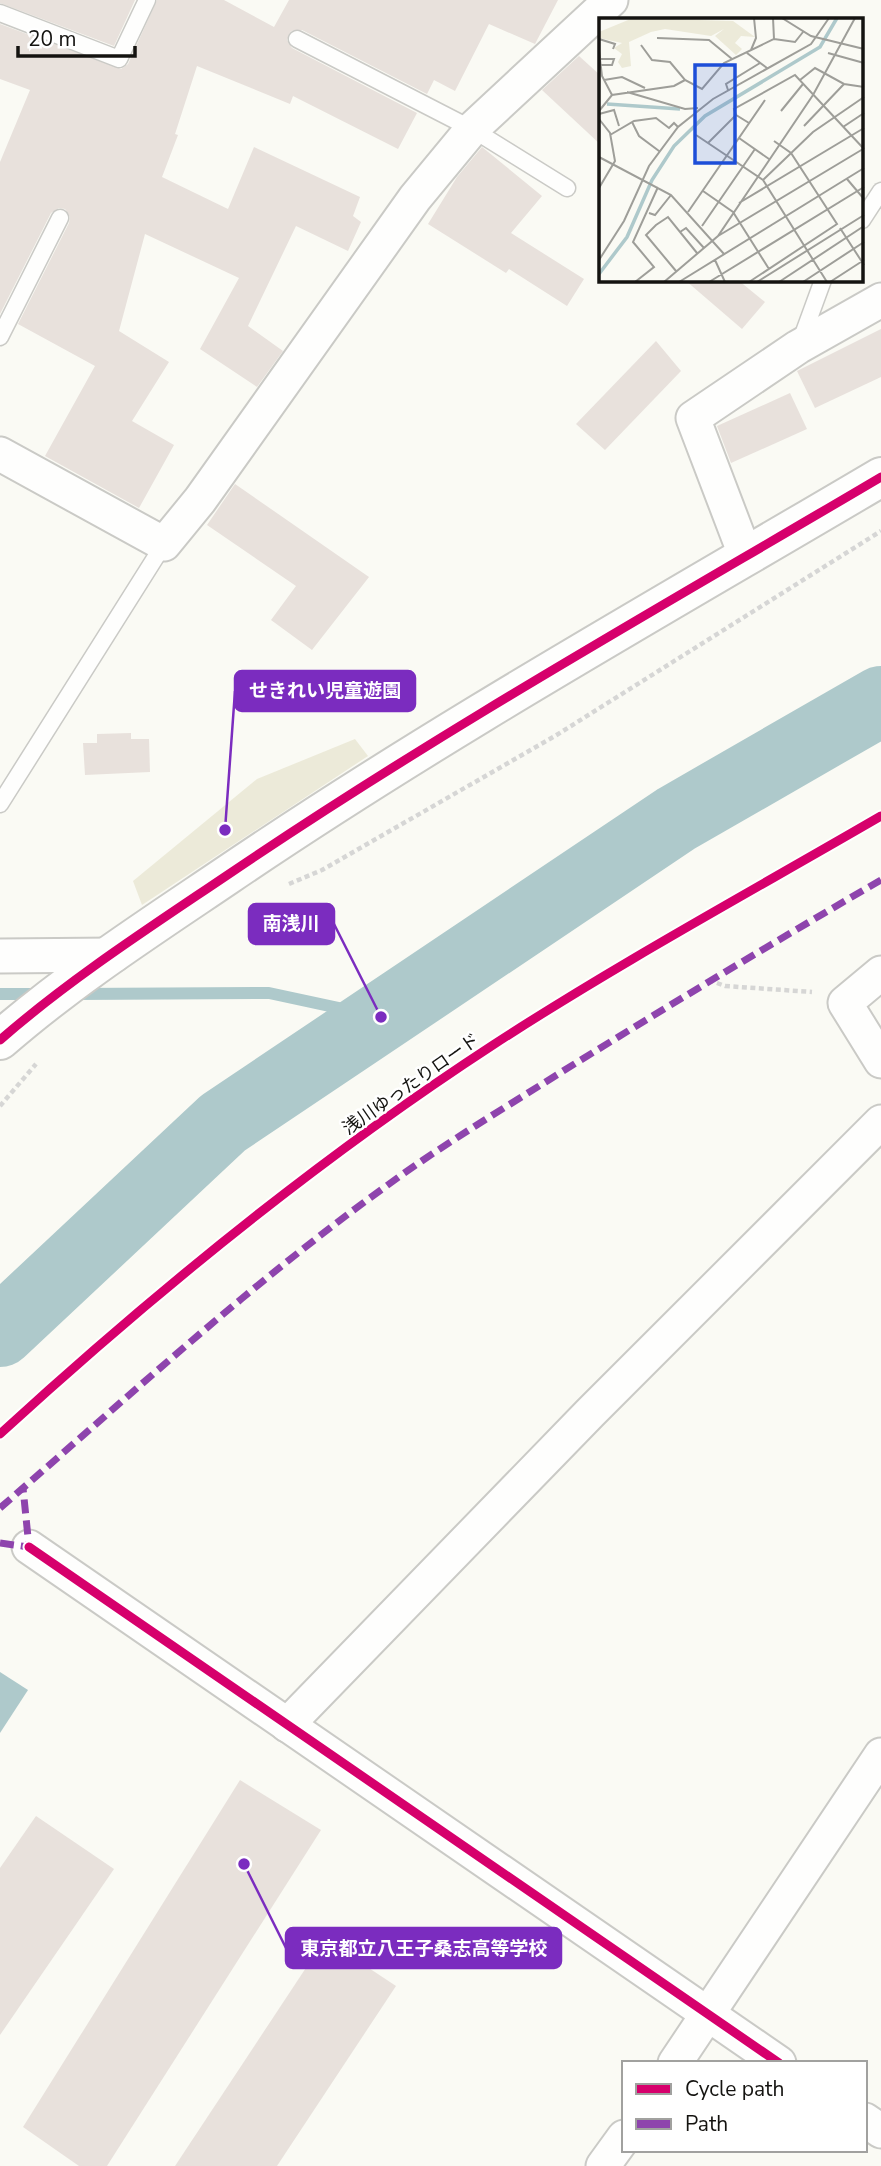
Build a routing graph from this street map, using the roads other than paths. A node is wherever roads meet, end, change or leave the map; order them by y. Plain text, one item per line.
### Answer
1 (147, 0) edge
2 (611, 0) edge
3 (0, 13) edge
4 (297, 39) dead end
5 (472, 129) junction
6 (567, 188) dead end
7 (881, 191) edge
8 (864, 217) edge
9 (60, 218) dead end
10 (822, 282) edge
11 (881, 300) edge
12 (0, 337) edge
13 (798, 348) junction
14 (0, 454) edge
15 (881, 477) edge
16 (164, 544) junction
17 (746, 557) junction
18 (0, 804) edge
19 (0, 956) edge
20 (98, 964) junction
21 (881, 973) edge
22 (0, 1041) edge
23 (881, 1061) edge
24 (881, 1122) edge
25 (29, 1546) dead end
26 (287, 1725) junction
27 (881, 1755) edge
28 (708, 2015) junction
29 (676, 2061) edge
30 (776, 2061) edge
31 (622, 2140) edge
32 (603, 2166) edge

1 - 3 lane
2 - 5 street
4 - 5 lane
5 - 6 lane
5 - 16 street
7 - 8 lane
9 - 12 lane
10 - 13 lane
11 - 13 street
13 - 17 street
14 - 16 street
15 - 17 street
16 - 18 lane
17 - 20 street
19 - 20 street
20 - 22 street
21 - 23 street
24 - 26 street
25 - 26 street
26 - 28 street
27 - 28 street
28 - 29 street
28 - 30 street
31 - 32 street

